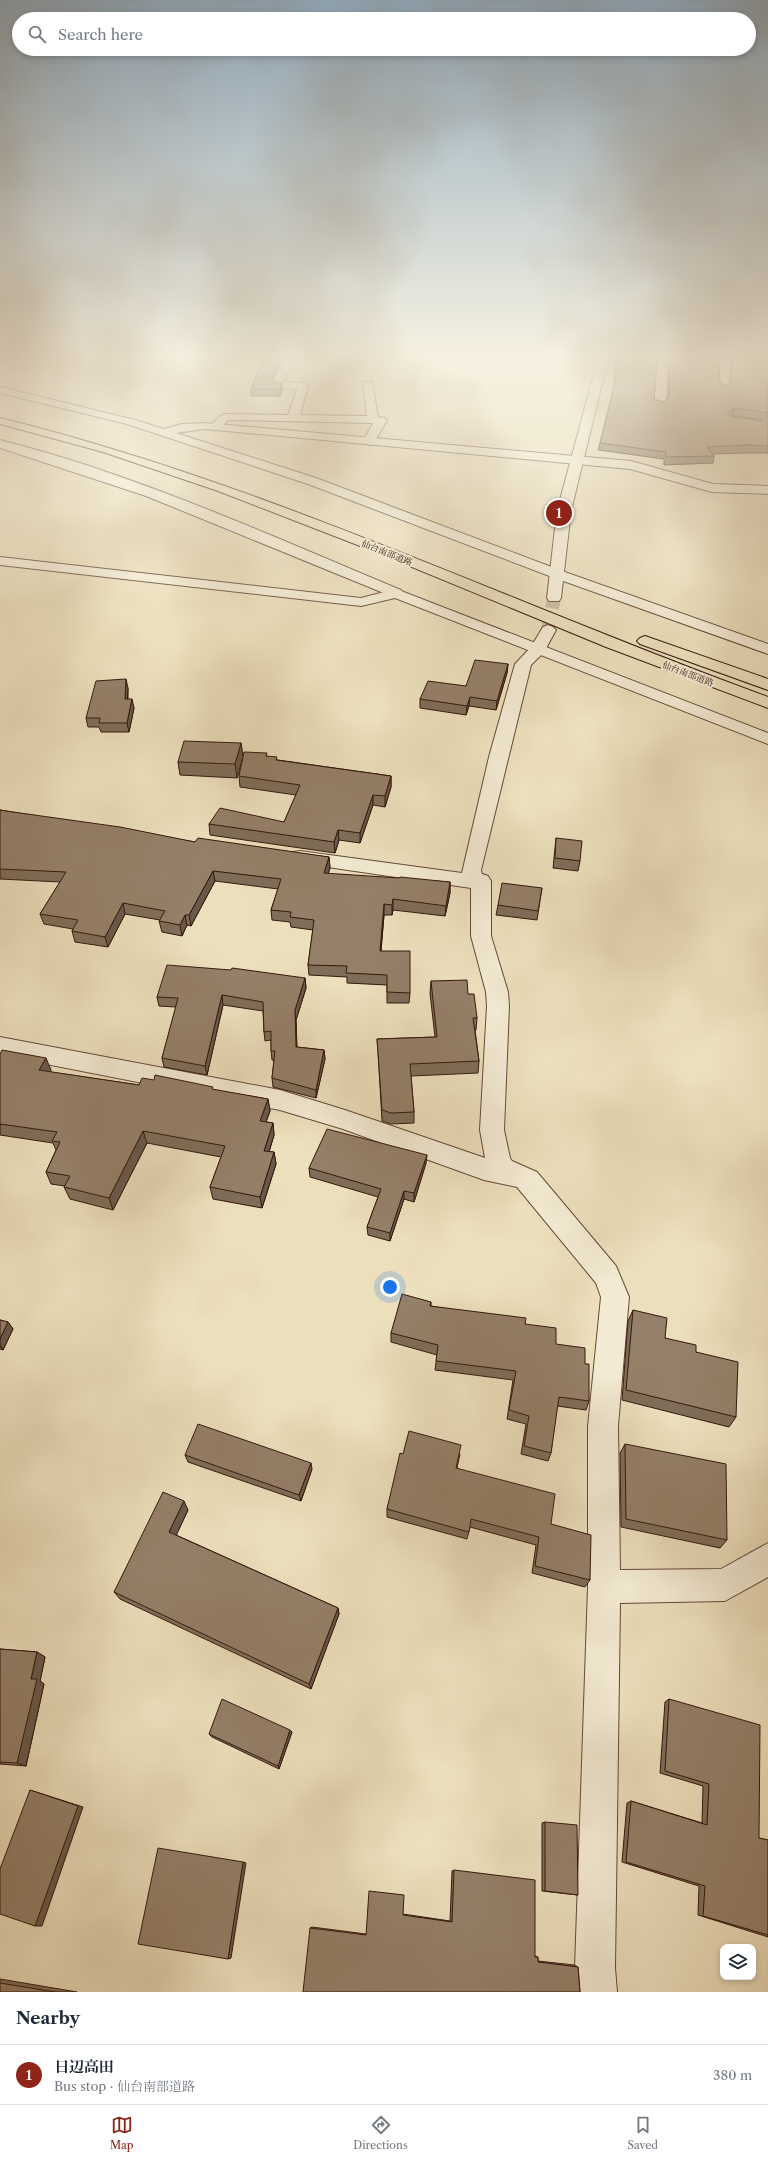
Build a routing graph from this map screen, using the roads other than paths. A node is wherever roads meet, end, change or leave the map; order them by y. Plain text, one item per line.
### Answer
1 (28, 452) edge
2 (115, 452) edge
3 (147, 452) edge
4 (225, 452) edge
5 (489, 452) edge
6 (579, 452) edge
7 (577, 460) junction
8 (768, 490) edge
9 (0, 561) edge
10 (557, 574) junction
11 (396, 592) junction
12 (554, 598) tunnel mouth
13 (610, 628) dead end
14 (632, 636) dead end
15 (543, 639) junction
16 (768, 649) edge
17 (768, 685) edge
18 (768, 703) edge
19 (768, 739) edge
20 (283, 854) edge
21 (473, 881) junction
22 (0, 1046) edge
23 (528, 1180) junction
24 (768, 1560) edge
25 (604, 1587) junction
26 (597, 1992) edge

1 - 11 street
2 - 18 highway, 仙台南部道路
3 - 13 highway, 仙台南部道路
4 - 10 street
5 - 7 street
6 - 7 street
7 - 8 street
7 - 10 street
9 - 11 street
10 - 12 street
10 - 16 street
11 - 15 street
14 - 17 highway, 仙台南部道路
15 - 19 street
15 - 21 street
20 - 21 street
21 - 23 street
22 - 23 street
23 - 25 street
24 - 25 street
25 - 26 street

